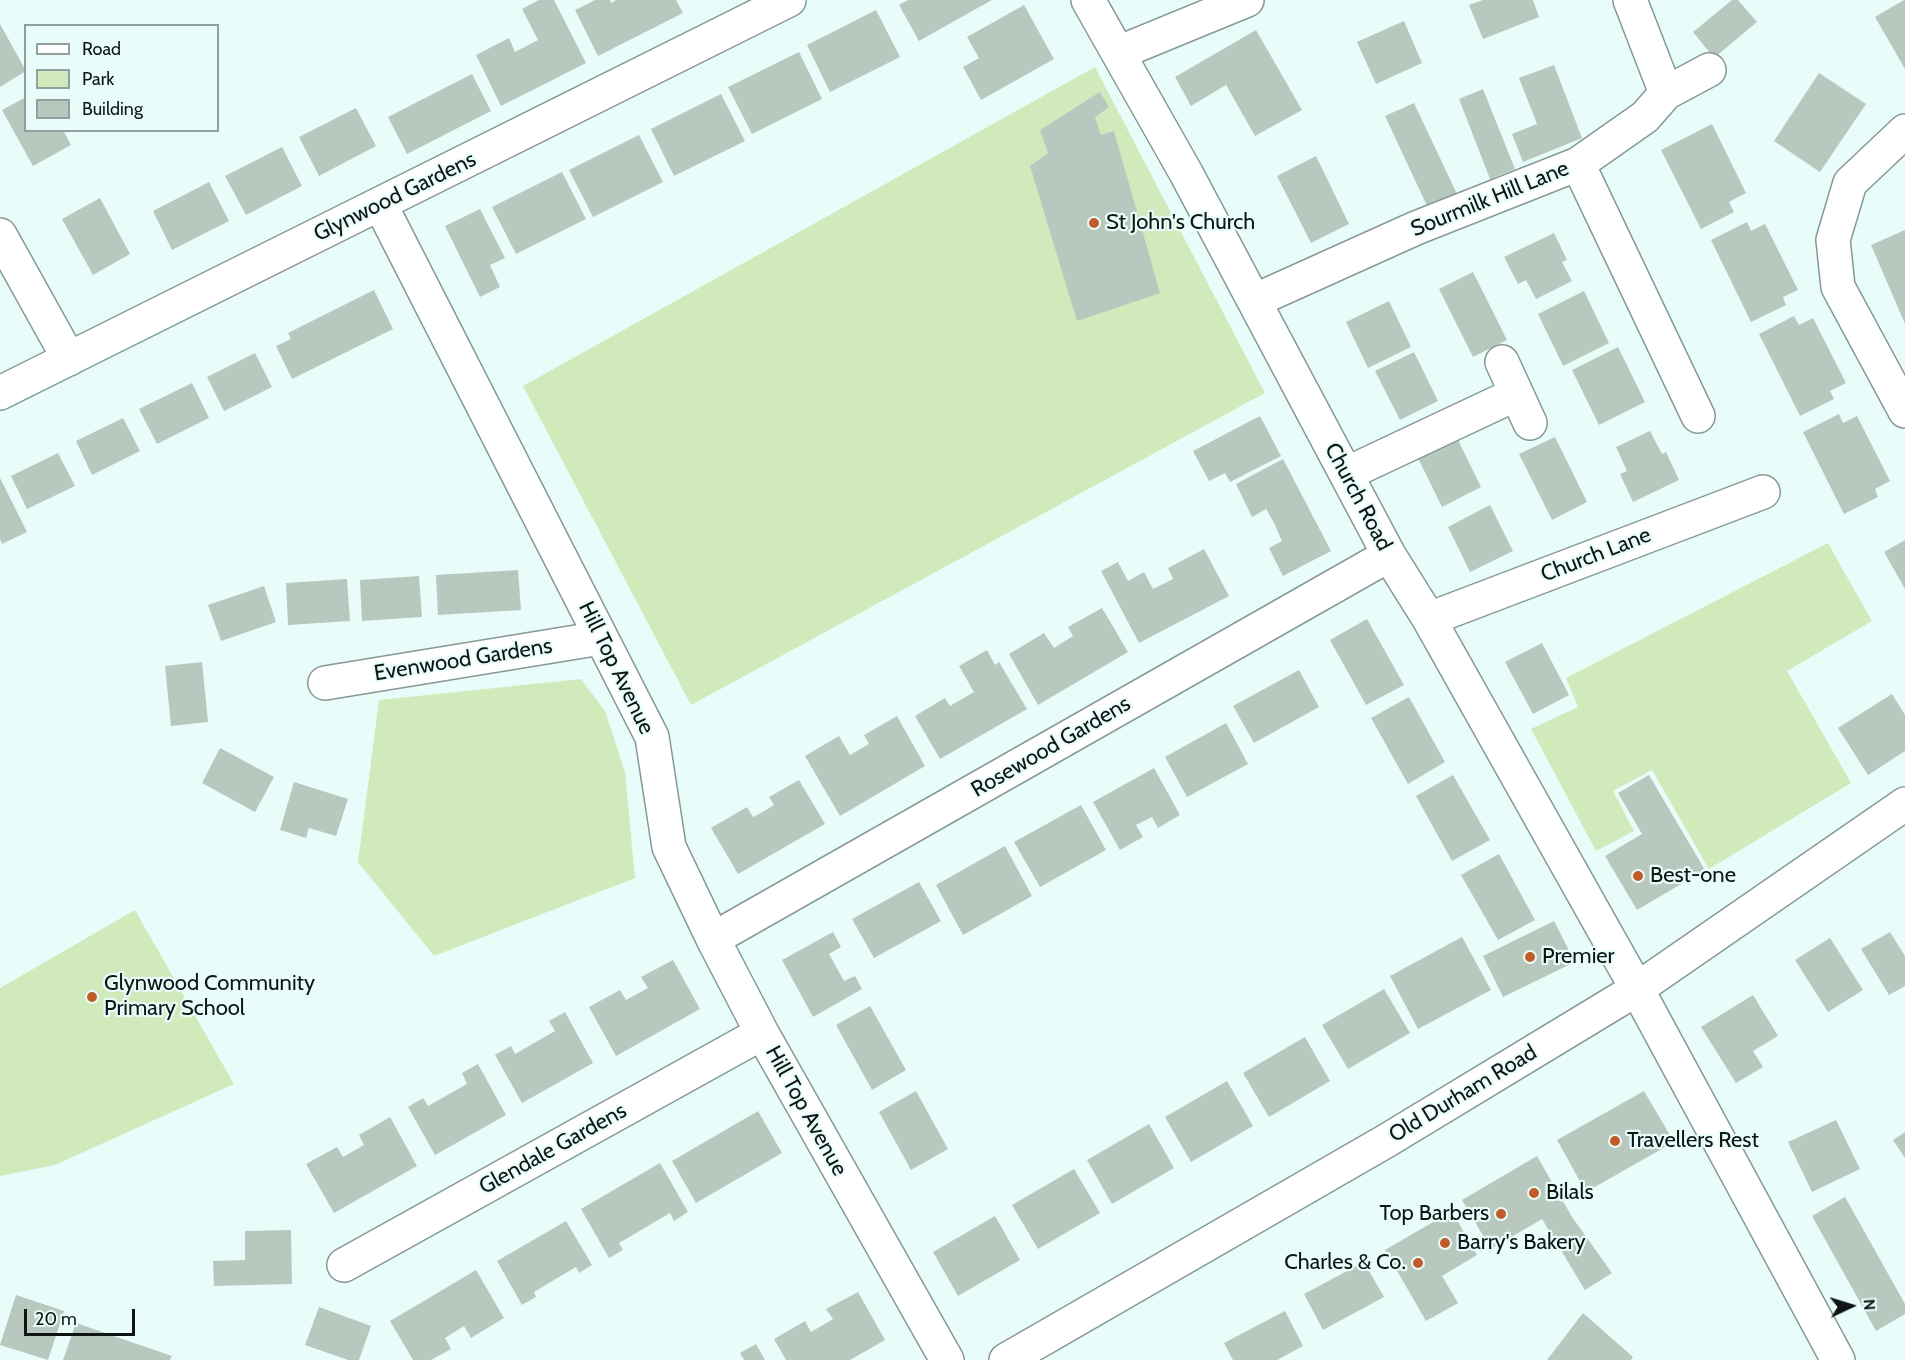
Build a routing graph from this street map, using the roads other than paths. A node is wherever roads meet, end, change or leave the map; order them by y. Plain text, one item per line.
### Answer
1 (789, 0) edge
2 (1088, 0) edge
3 (1247, 0) edge
4 (1630, 0) edge
5 (1118, 53) junction
6 (1709, 70) dead end
7 (1666, 93) junction
8 (1905, 131) edge
9 (1578, 164) junction
10 (380, 204) junction
11 (0, 235) edge
12 (1254, 301) junction
13 (69, 359) junction
14 (1502, 362) dead end
15 (0, 393) edge
16 (1516, 394) junction
17 (1905, 411) edge
18 (1698, 416) dead end
19 (1530, 423) dead end
20 (1346, 474) junction
21 (1763, 492) dead end
22 (1389, 555) junction
23 (1429, 619) junction
24 (601, 638) junction
25 (325, 683) dead end
26 (1905, 804) edge
27 (713, 939) junction
28 (1637, 989) junction
29 (762, 1033) junction
30 (344, 1265) dead end
31 (947, 1360) edge
32 (1006, 1360) edge
33 (1838, 1360) edge

1 - 10 street, Glynwood Gardens
2 - 5 street, Church Road
3 - 5 street
4 - 7 street
5 - 12 street, Church Road
6 - 7 street, Sourmilk Hill Lane
7 - 9 street, Sourmilk Hill Lane
8 - 17 street
9 - 12 street, Sourmilk Hill Lane
9 - 18 street
10 - 13 street, Glynwood Gardens
10 - 24 street, Hill Top Avenue
11 - 13 street
12 - 20 street, Church Road
13 - 15 street, Glynwood Gardens
14 - 16 street
16 - 19 street
16 - 20 street
20 - 22 street, Church Road
21 - 23 street, Church Lane
22 - 23 street, Church Road
22 - 27 street, Rosewood Gardens
23 - 28 street, Church Road
24 - 25 street, Evenwood Gardens
24 - 27 street, Hill Top Avenue
26 - 28 street, Old Durham Road
27 - 29 street, Hill Top Avenue
28 - 32 street, Old Durham Road
28 - 33 street, Church Road
29 - 30 street, Glendale Gardens
29 - 31 street, Hill Top Avenue

